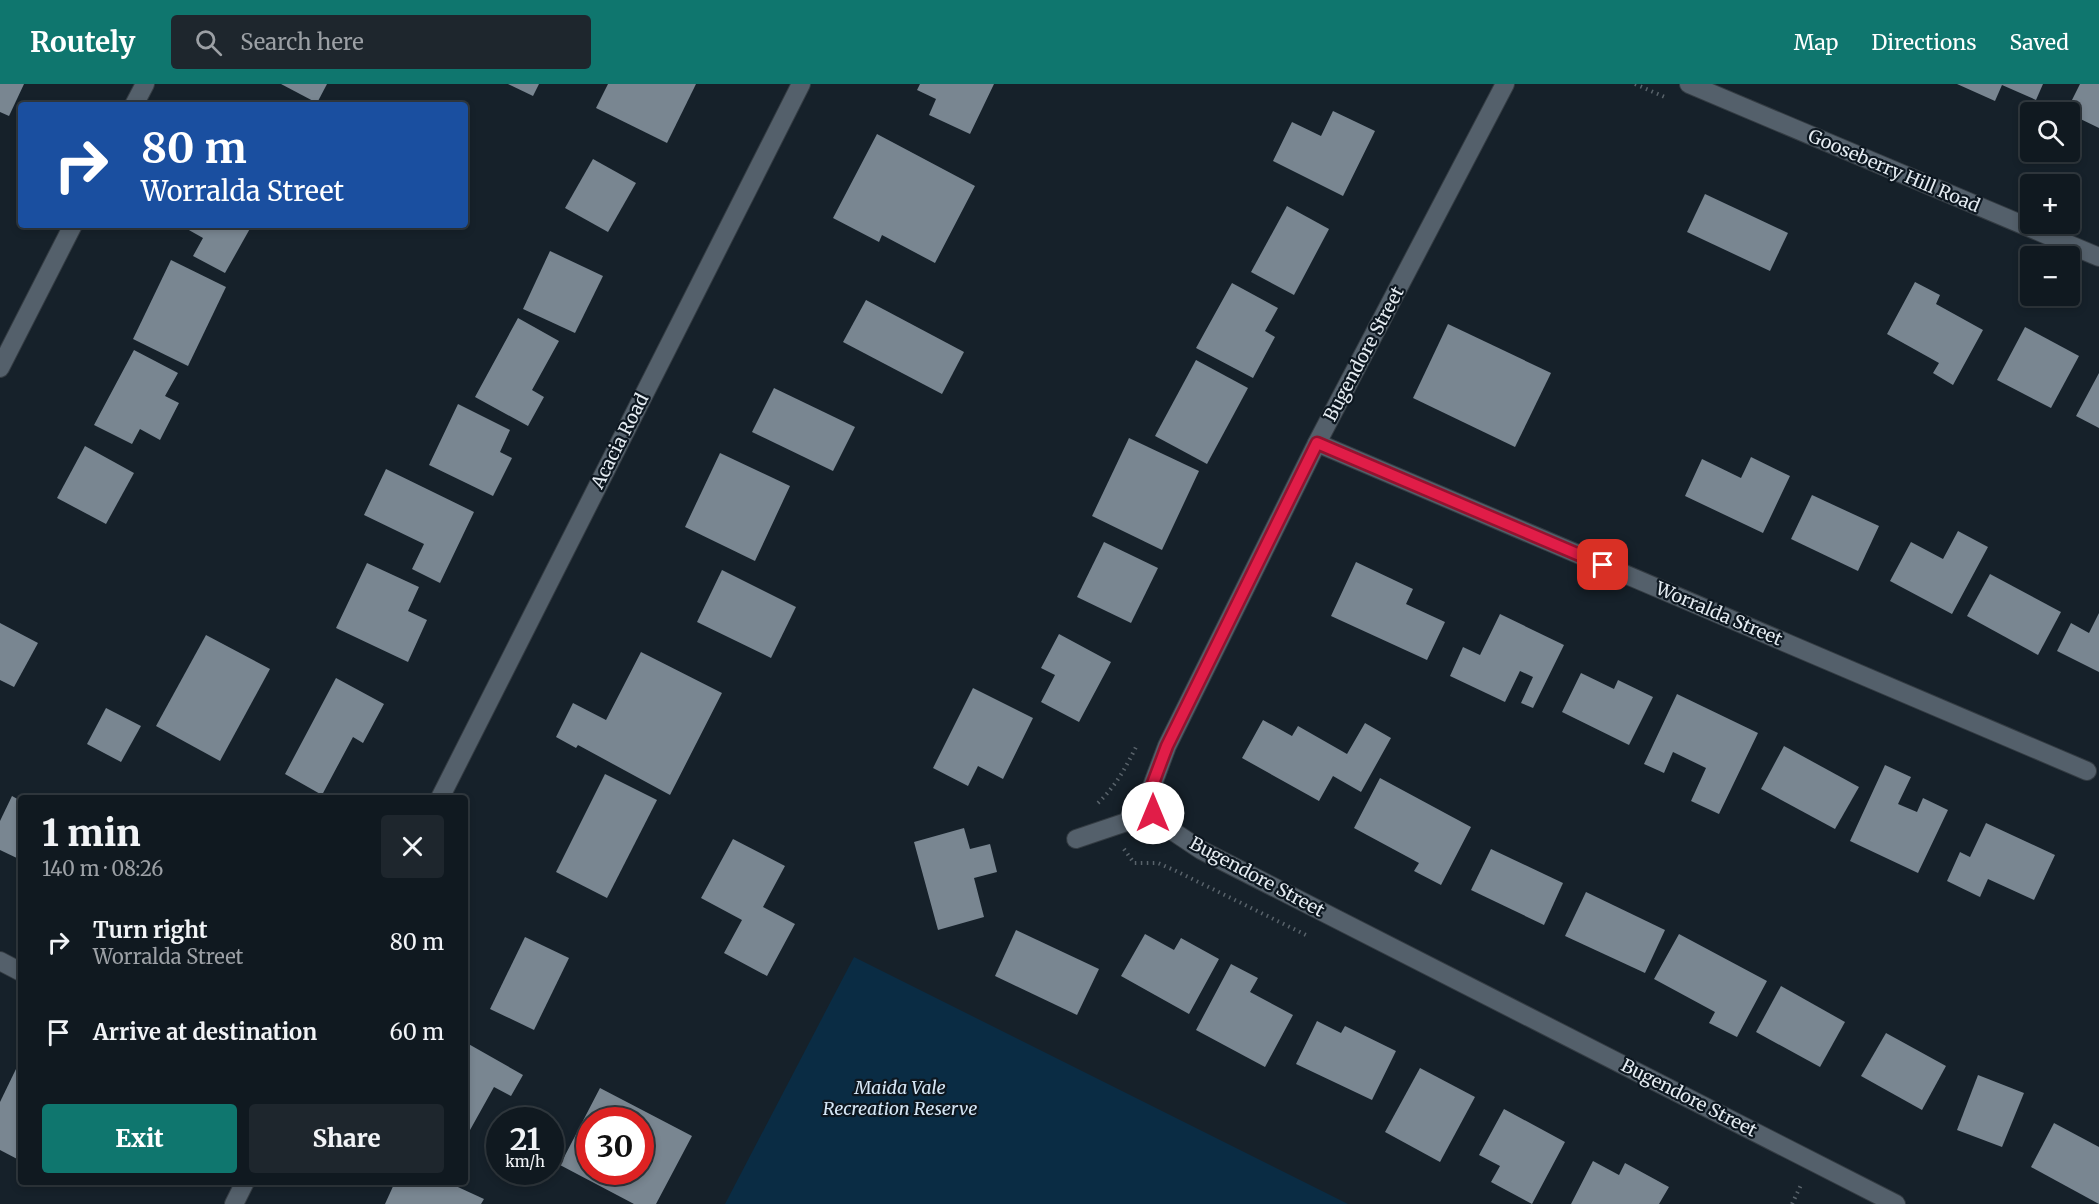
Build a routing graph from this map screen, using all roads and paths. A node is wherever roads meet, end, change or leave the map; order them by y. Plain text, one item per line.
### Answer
1 (145, 84) edge
2 (801, 84) edge
3 (1505, 84) edge
4 (1689, 84) edge
5 (136, 102) edge
6 (71, 228) edge
7 (2099, 257) edge
8 (0, 368) edge
9 (1317, 443) junction
10 (2087, 771) dead end
11 (442, 795) edge
12 (1153, 813) junction
13 (1076, 839) dead end
14 (0, 961) edge
15 (18, 970) edge
16 (244, 1185) edge
17 (1801, 1185) dead end
18 (234, 1204) edge
19 (1792, 1204) edge
20 (1896, 1204) edge

1 - 5 street
2 - 11 street, Acacia Road
3 - 9 street, Bugendore Street
4 - 7 street, Gooseberry Hill Road
6 - 8 street
9 - 10 street, Worralda Street
9 - 12 street, Bugendore Street
12 - 13 street
12 - 20 street, Bugendore Street
14 - 15 street
16 - 18 street
17 - 19 path

